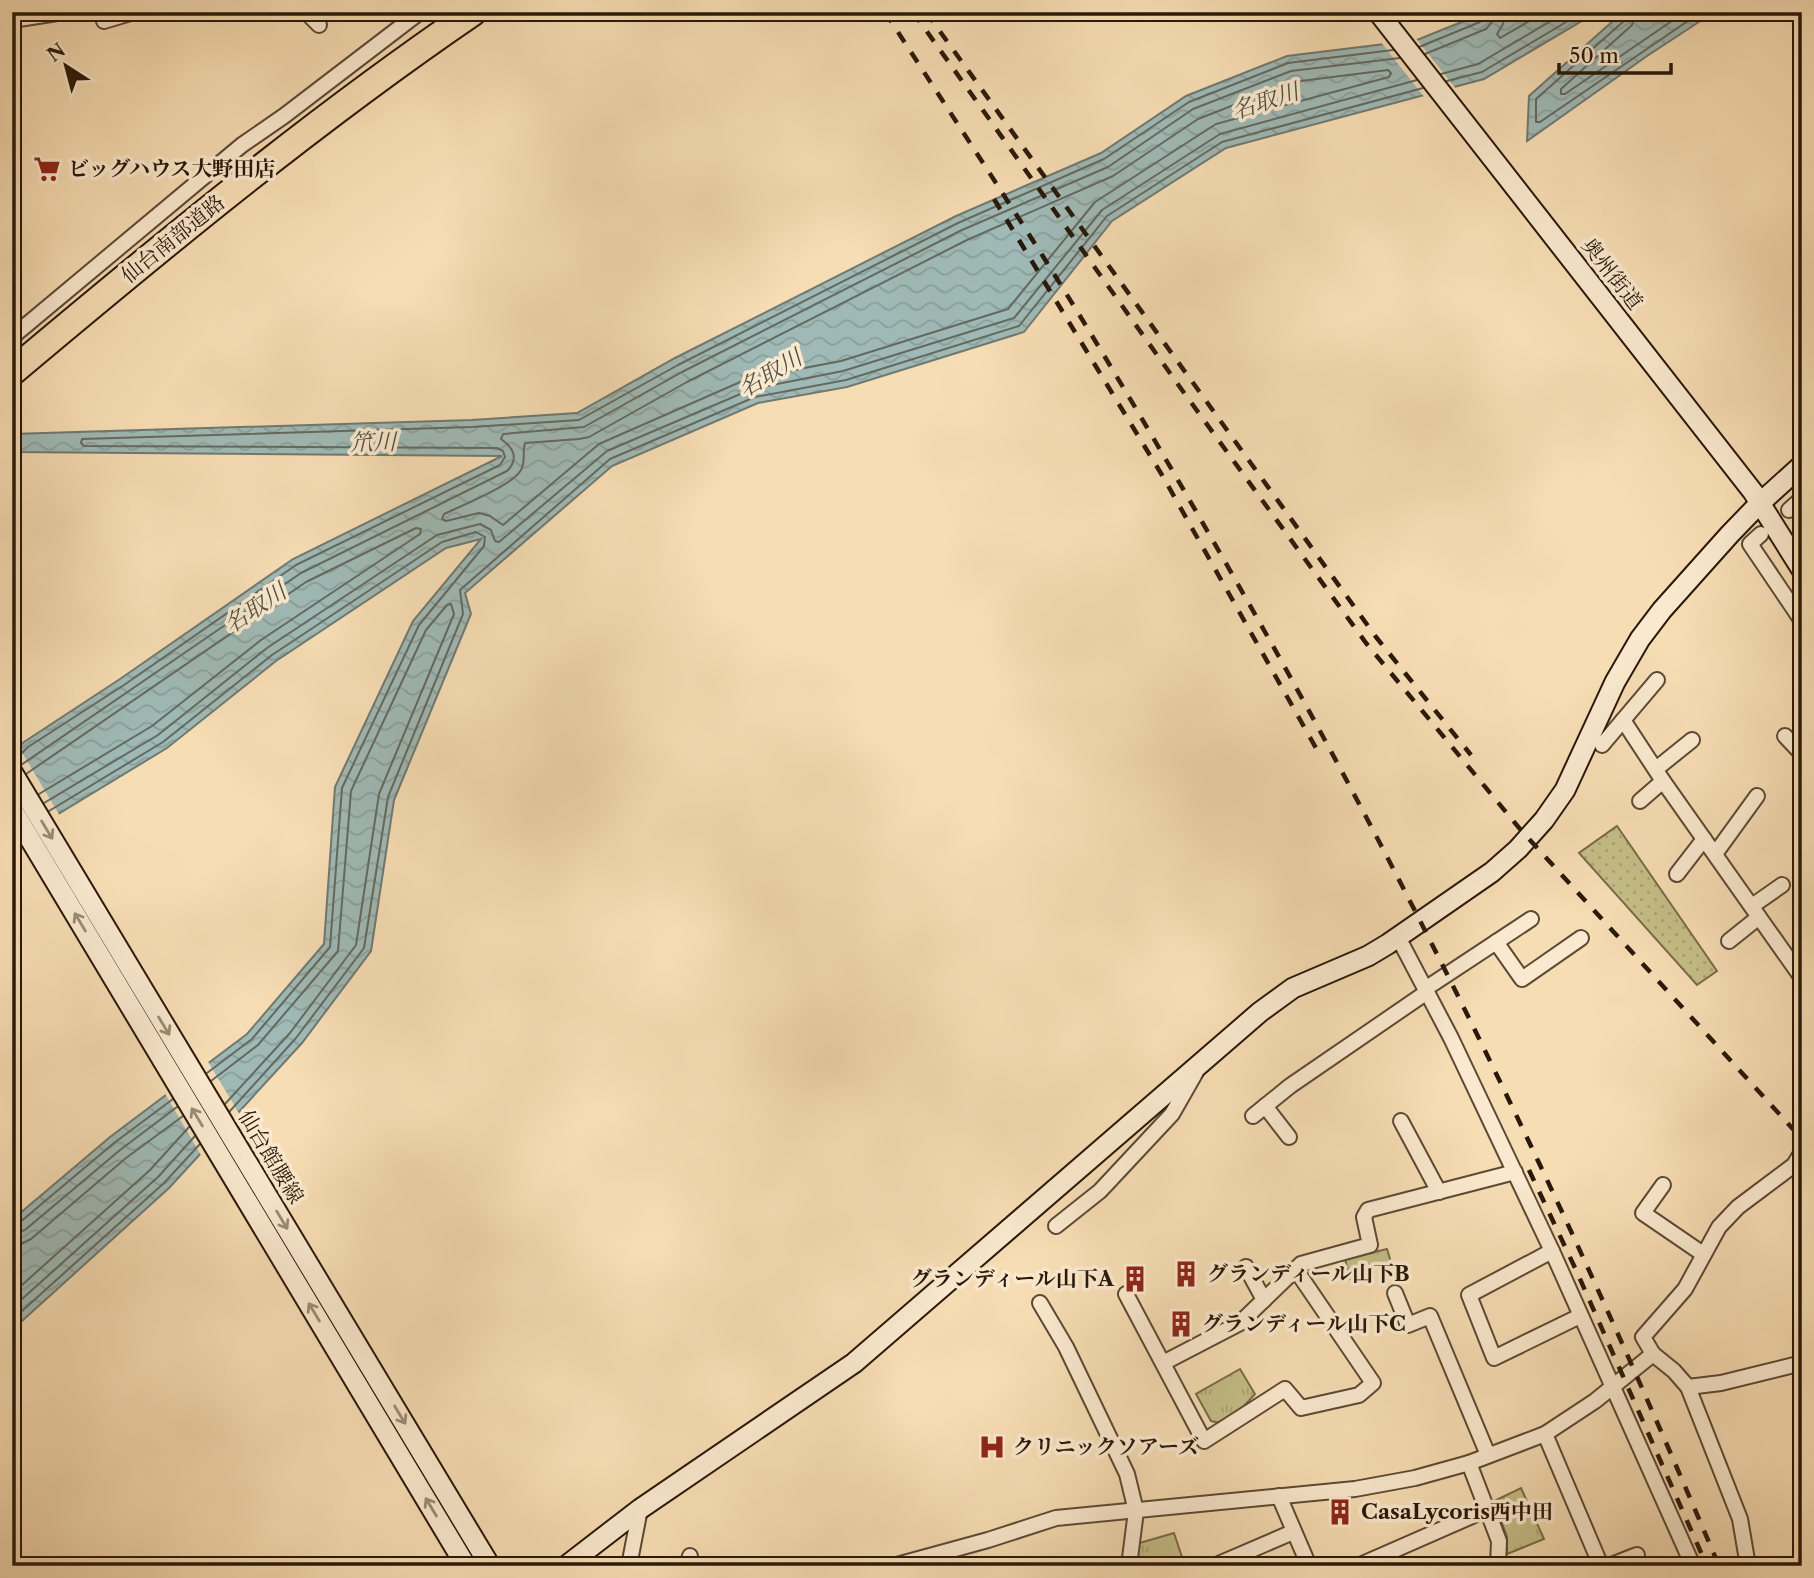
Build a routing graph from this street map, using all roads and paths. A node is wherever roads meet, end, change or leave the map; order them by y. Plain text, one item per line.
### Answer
1 (64, 12) edge
2 (101, 12) edge
3 (134, 12) edge
4 (306, 12) edge
5 (420, 12) edge
6 (473, 12) edge
7 (1378, 12) edge
8 (12, 20) edge
9 (319, 25) dead end
10 (12, 337) edge
11 (12, 372) edge
12 (1802, 465) edge
13 (1756, 497) junction
14 (1761, 534) dead end
15 (1802, 570) edge
16 (1802, 621) edge
17 (1657, 680) dead end
18 (1623, 720) junction
19 (1785, 736) dead end
20 (1692, 740) dead end
21 (1602, 745) dead end
22 (1802, 754) edge
23 (12, 772) edge
24 (1659, 775) junction
25 (1757, 796) dead end
26 (1640, 801) dead end
27 (12, 809) edge
28 (1704, 839) junction
29 (1715, 854) junction
30 (1677, 874) dead end
31 (1782, 885) dead end
32 (1756, 912) junction
33 (1531, 919) dead end
34 (1398, 937) junction
35 (1581, 938) dead end
36 (1729, 940) dead end
37 (1496, 942) junction
38 (1802, 978) edge
39 (1426, 990) junction
40 (1201, 1064) junction
41 (1265, 1106) junction
42 (1253, 1116) dead end
43 (1401, 1121) dead end
44 (1289, 1137) dead end
45 (1802, 1152) edge
46 (1515, 1172) junction
47 (1663, 1185) dead end
48 (1439, 1192) junction
49 (1056, 1226) dead end
50 (1552, 1251) junction
51 (1703, 1254) junction
52 (1246, 1267) dead end
53 (1296, 1270) junction
54 (1395, 1293) dead end
55 (1126, 1294) dead end
56 (1264, 1300) junction
57 (1040, 1303) dead end
58 (1580, 1316) junction
59 (1653, 1354) junction
60 (1163, 1363) junction
61 (1802, 1363) edge
62 (1614, 1386) junction
63 (1688, 1388) junction
64 (1545, 1434) junction
65 (1488, 1455) junction
66 (1468, 1463) junction
67 (1279, 1496) junction
68 (1488, 1508) junction
69 (640, 1509) junction
70 (1136, 1511) junction
71 (1293, 1532) junction
72 (1637, 1555) dead end
73 (467, 1566) edge
74 (491, 1566) edge
75 (566, 1566) edge
76 (629, 1566) edge
77 (893, 1566) edge
78 (1129, 1566) edge
79 (1214, 1566) edge
80 (1309, 1566) edge
81 (1358, 1566) edge
82 (1498, 1566) edge
83 (1601, 1566) edge
84 (1609, 1566) edge
85 (1693, 1566) edge
86 (1748, 1566) edge

1 - 8 street
2 - 3 street
4 - 9 street
5 - 10 street
6 - 11 highway, 仙台南部道路
7 - 13 main road, 奥州街道
12 - 13 main road
13 - 15 main road, 奥州街道
13 - 34 main road
14 - 16 street
17 - 18 street
18 - 21 street
18 - 24 street
19 - 22 street
20 - 24 street
23 -> 74 main road, 仙台館腰線
24 - 26 street
24 - 28 street
25 - 29 street
73 -> 27 main road, 仙台館腰線
28 - 29 street
28 - 30 street
29 - 32 street
31 - 32 street
32 - 36 street
32 - 38 street
33 - 37 street
34 - 39 street
34 - 40 main road
35 - 37 street
37 - 39 street
39 - 41 street
39 - 46 street
40 - 49 street
40 - 69 main road
41 - 42 street
41 - 44 street
43 - 48 street
45 - 51 street
46 - 48 street
46 - 50 street
47 - 51 street
48 - 53 street
50 - 58 street
50 - 58 street
51 - 59 street
52 - 56 street
53 - 56 street
53 - 60 street
54 - 65 street
55 - 60 street
56 - 60 street
57 - 70 street
58 - 62 street
59 - 62 street
59 - 63 street
61 - 63 street
62 - 64 street
62 - 85 street
63 - 86 street
64 - 65 street
64 - 83 street
65 - 66 street
66 - 67 street
66 - 68 street
67 - 70 street
67 - 71 street
68 - 81 street
68 - 82 street
69 - 75 main road
69 - 76 street
70 - 77 street
70 - 78 street
71 - 79 street
71 - 80 street
72 - 84 street

